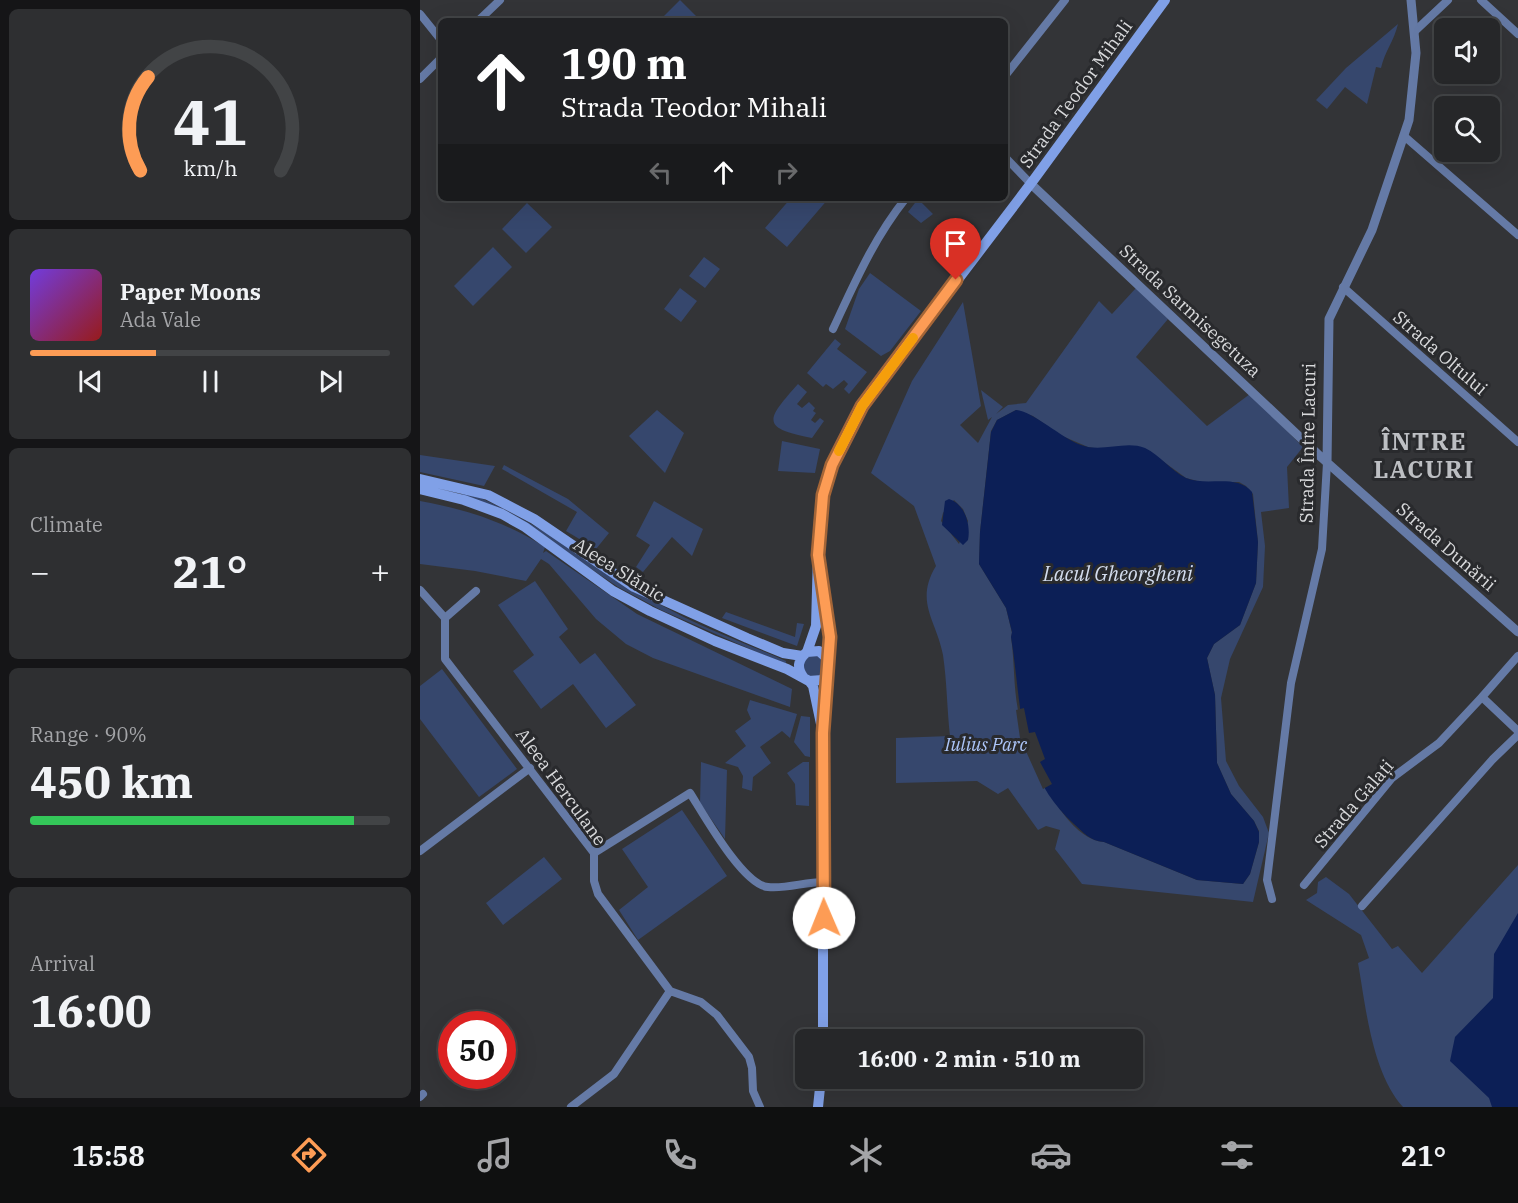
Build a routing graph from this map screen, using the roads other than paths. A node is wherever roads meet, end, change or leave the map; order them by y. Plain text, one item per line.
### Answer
1 (500, 0) edge
2 (1065, 0) edge
3 (1165, 0) edge
4 (1411, 0) edge
5 (1448, 0) edge
6 (1481, 0) edge
7 (420, 14) edge
8 (481, 18) edge
9 (1415, 32) junction
10 (1518, 33) edge
11 (438, 36) edge
12 (438, 61) edge
13 (1008, 72) edge
14 (420, 79) edge
15 (1404, 136) junction
16 (1008, 160) edge
17 (1031, 184) junction
18 (904, 201) edge
19 (1518, 235) edge
20 (1343, 287) junction
21 (833, 329) dead end
22 (1518, 442) edge
23 (1327, 463) junction
24 (420, 479) edge
25 (420, 489) edge
26 (819, 579) junction
27 (420, 590) edge
28 (476, 591) dead end
29 (445, 618) junction
30 (1518, 632) edge
31 (804, 654) junction
32 (1518, 656) edge
33 (829, 665) junction
34 (807, 679) junction
35 (1482, 697) junction
36 (823, 733) junction
37 (1518, 733) edge
38 (530, 768) junction
39 (420, 851) edge
40 (594, 853) junction
41 (823, 882) junction
42 (1304, 885) dead end
43 (1272, 899) dead end
44 (1362, 906) dead end
45 (670, 991) junction
46 (823, 1029) edge
47 (820, 1089) edge
48 (571, 1107) edge
49 (760, 1107) edge
50 (818, 1107) edge

1 - 8 street
2 - 13 street
3 - 17 main road, Strada Teodor Mihali
4 - 9 street, Strada Între Lacuri
5 - 9 street
6 - 10 street
7 - 11 street
9 - 15 street, Strada Între Lacuri
12 - 14 street
15 - 19 street
15 - 20 street, Strada Între Lacuri
16 - 17 street
17 - 23 street, Strada Sarmisegetuza
17 - 26 main road, Strada Teodor Mihali
18 - 21 street
20 - 22 street, Strada Oltului
20 - 23 street, Strada Între Lacuri
23 - 30 street, Strada Dunării
23 - 43 street, Strada Între Lacuri
24 - 31 main road, Aleea Slănic
25 - 34 main road, Aleea Slănic
26 - 31 main road, Strada Teodor Mihali
26 - 33 main road, Strada Teodor Mihali
27 - 29 street
28 - 29 street
29 - 38 street, Aleea Herculane
31 - 33 main road
31 - 34 main road
32 - 35 street, Strada Galați
33 - 34 main road
33 - 36 main road, Strada Teodor Mihali
34 - 36 main road
35 - 37 street
35 - 42 street, Strada Galați
36 - 41 main road
37 - 44 street
38 - 39 street
38 - 40 street, Aleea Herculane
40 - 41 street
40 - 45 street, Aleea Herculane
41 - 46 main road
45 - 48 street
45 - 49 street
47 - 50 main road

